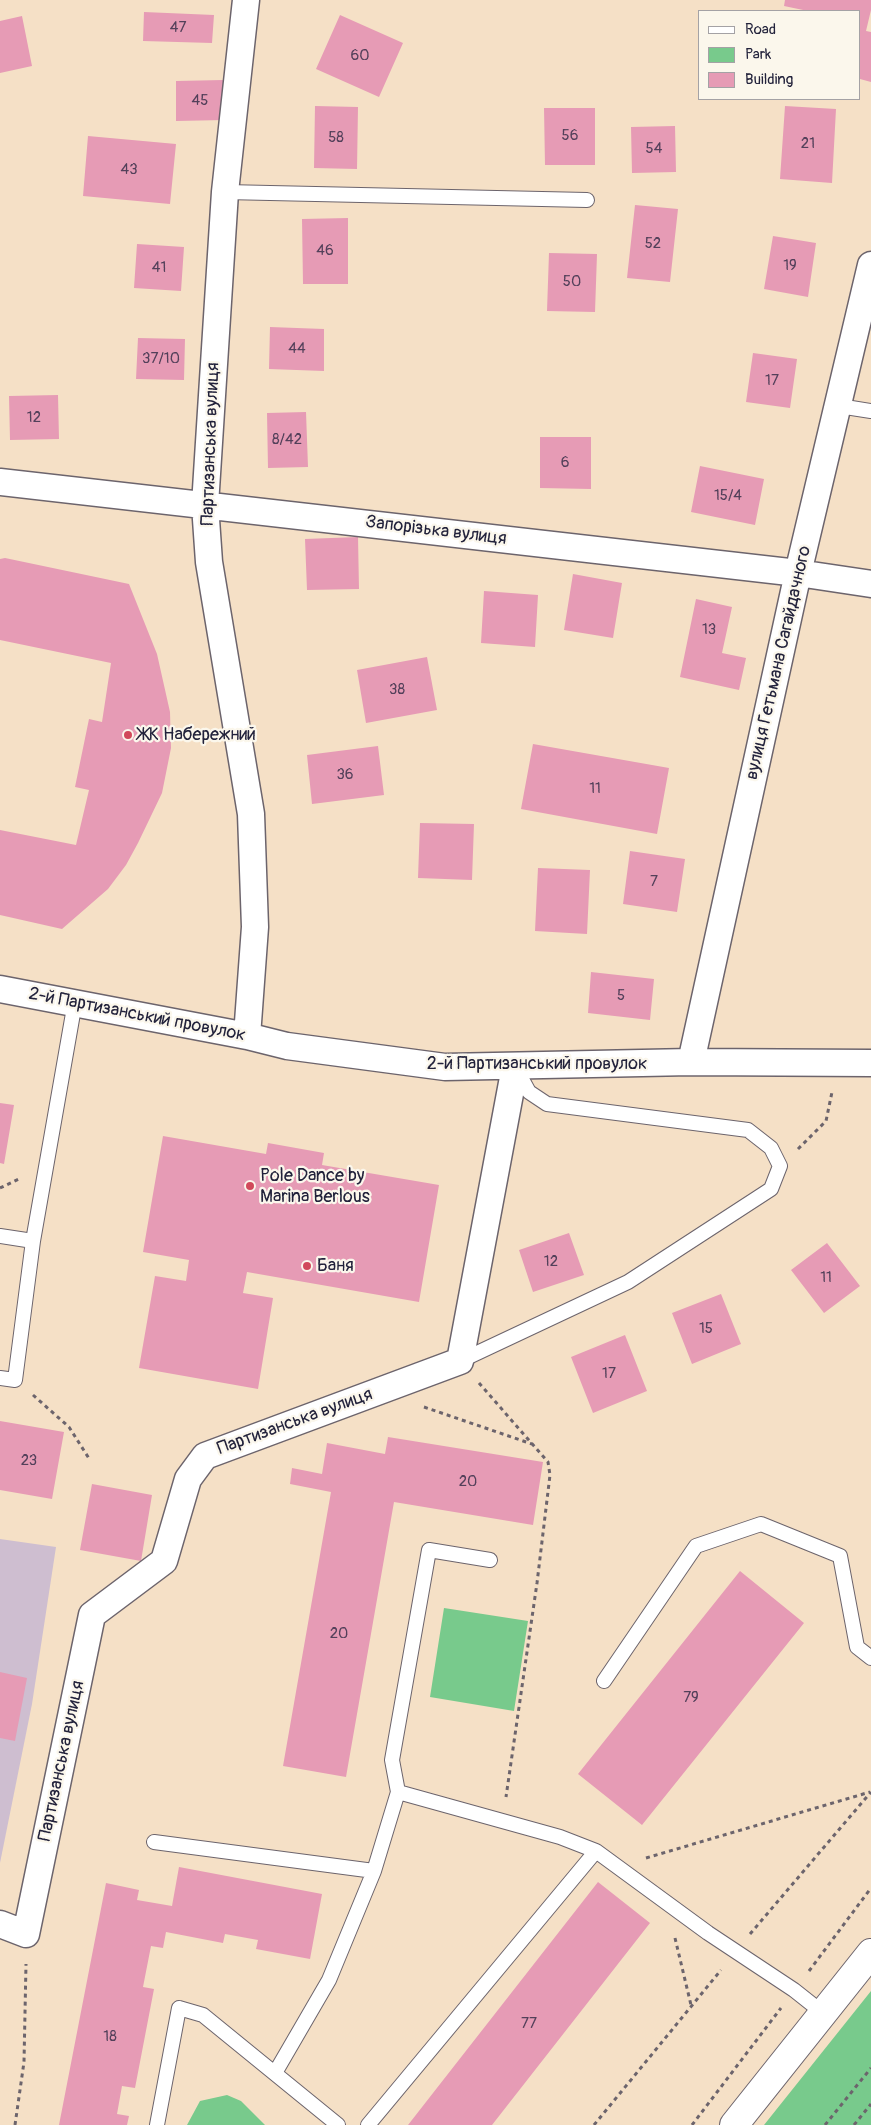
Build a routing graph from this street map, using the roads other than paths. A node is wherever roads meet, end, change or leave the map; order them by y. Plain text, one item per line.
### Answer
1 (246, 0) edge
2 (225, 192) junction
3 (587, 200) dead end
4 (871, 266) edge
5 (839, 406) junction
6 (871, 411) edge
7 (0, 482) edge
8 (205, 505) junction
9 (798, 573) junction
10 (871, 584) edge
11 (0, 989) edge
12 (75, 1002) junction
13 (247, 1036) junction
14 (691, 1062) junction
15 (871, 1063) edge
16 (515, 1067) junction
17 (0, 1236) edge
18 (33, 1242) junction
19 (460, 1362) junction
20 (0, 1378) edge
21 (490, 1560) dead end
22 (871, 1658) edge
23 (604, 1681) dead end
24 (398, 1792) junction
25 (154, 1842) dead end
26 (596, 1851) junction
27 (374, 1871) junction
28 (0, 1924) edge
29 (871, 1953) edge
30 (823, 2013) junction
31 (275, 2073) junction
32 (157, 2125) edge
33 (338, 2125) edge
34 (368, 2125) edge
35 (734, 2125) edge

1 - 2 street, Партизанська вулиця
2 - 3 lane
2 - 8 street, Партизанська вулиця
4 - 5 street, вулиця Гетьмана Сагайдачного
5 - 6 lane
5 - 9 street, вулиця Гетьмана Сагайдачного
7 - 8 street, Запорізька вулиця
8 - 9 street, Запорізька вулиця
8 - 13 street, Партизанська вулиця
9 - 10 street, Запорізька вулиця
9 - 14 street, вулиця Гетьмана Сагайдачного
11 - 12 street, 2-й Партизанський провулок
12 - 13 street, 2-й Партизанський провулок
12 - 18 lane
13 - 16 street, 2-й Партизанський провулок
14 - 15 street, 2-й Партизанський провулок
14 - 16 street, 2-й Партизанський провулок
16 - 19 street
16 - 19 lane
17 - 18 lane
18 - 20 lane
19 - 28 street, Партизанська вулиця
21 - 24 lane
22 - 23 lane
24 - 26 lane
24 - 27 lane
25 - 27 lane
26 - 30 lane
26 - 34 lane
27 - 31 lane
29 - 30 main road
30 - 35 main road
31 - 32 lane
31 - 33 lane

